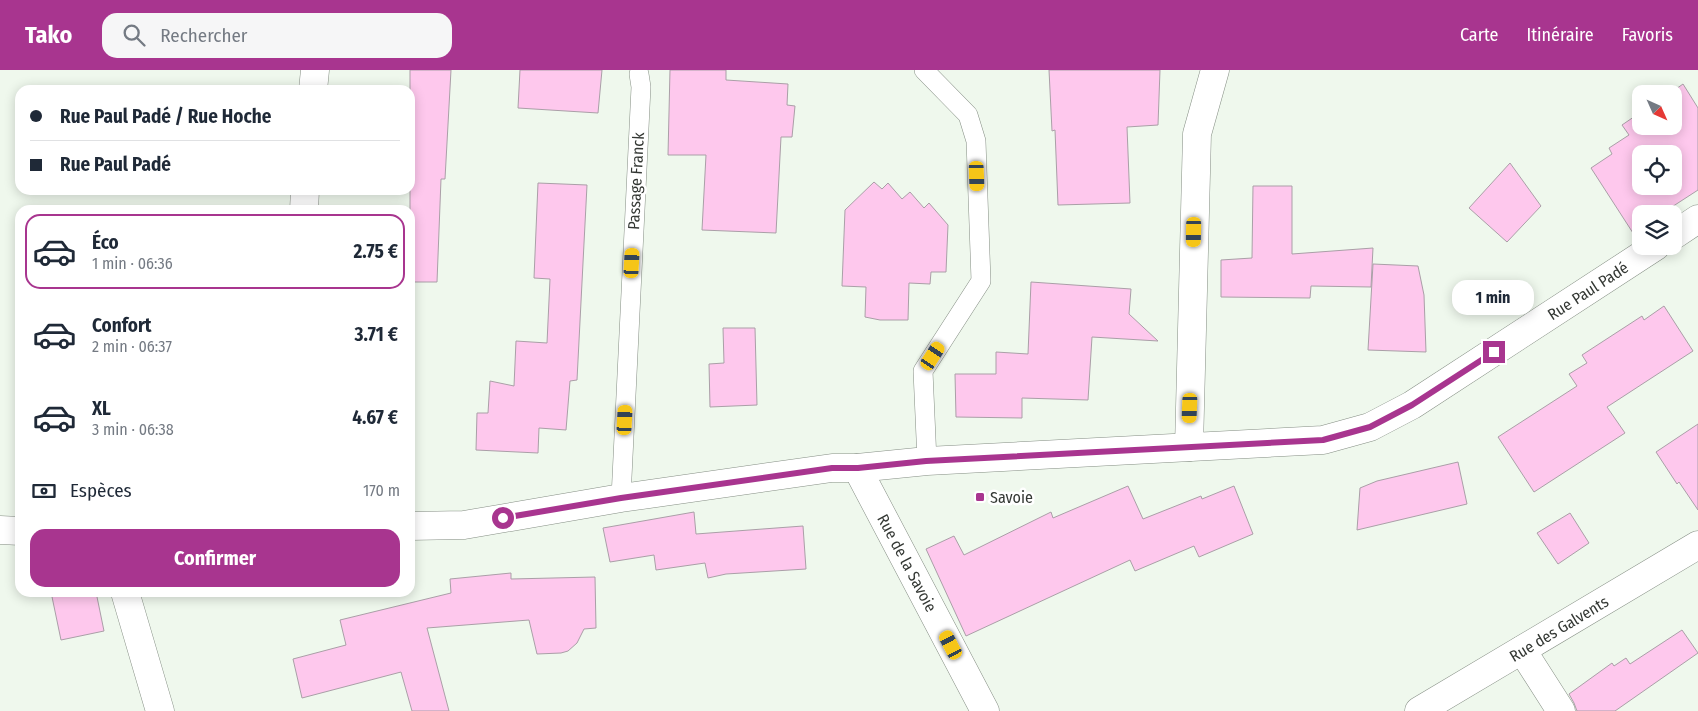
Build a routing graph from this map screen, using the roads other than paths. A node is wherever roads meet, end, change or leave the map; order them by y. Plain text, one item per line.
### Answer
1 (315, 70) edge
2 (924, 70) edge
3 (1215, 70) edge
4 (639, 74) dead end
5 (314, 85) edge
6 (1698, 219) edge
7 (1682, 230) edge
8 (1642, 255) edge
9 (1189, 447) junction
10 (926, 461) junction
11 (858, 468) junction
12 (621, 498) junction
13 (415, 526) edge
14 (0, 530) edge
15 (15, 531) edge
16 (1698, 545) edge
17 (126, 597) edge
18 (1522, 650) junction
19 (160, 711) edge
20 (985, 711) edge
21 (1419, 711) edge
22 (1561, 711) edge

1 - 5 street
2 - 10 lane
3 - 9 street
4 - 12 lane, Passage Franck
6 - 7 street
8 - 9 street, Rue Paul Padé
9 - 10 street, Rue Paul Padé
10 - 11 street, Rue Paul Padé
11 - 12 street, Rue Paul Padé
11 - 20 street, Rue de la Savoie
12 - 13 street, Rue Paul Padé
14 - 15 street
16 - 18 street, Rue des Galvents
17 - 19 street
18 - 21 street, Rue des Galvents
18 - 22 street

